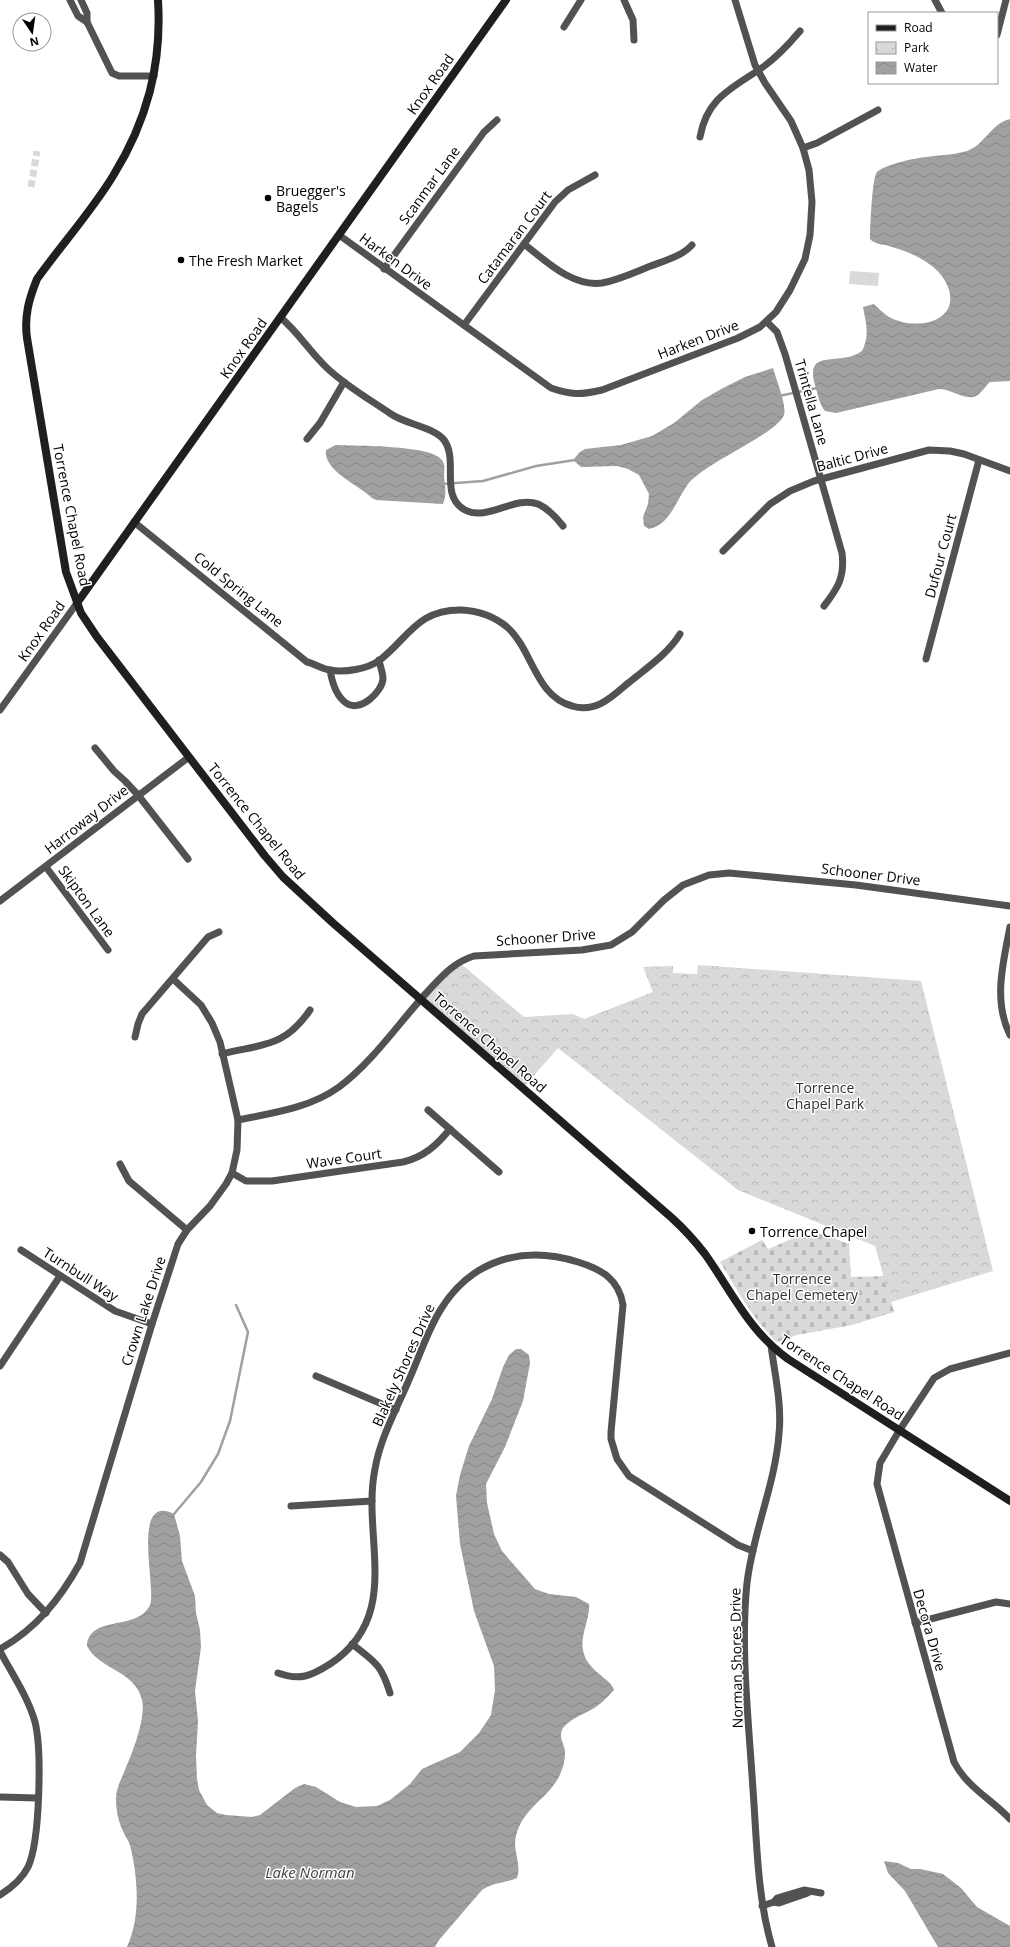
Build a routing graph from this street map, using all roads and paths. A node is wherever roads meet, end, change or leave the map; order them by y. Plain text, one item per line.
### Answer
1 (70, 0) edge
2 (81, 0) edge
3 (158, 0) edge
4 (506, 0) edge
5 (581, 0) edge
6 (624, 0) edge
7 (735, 0) edge
8 (935, 0) edge
9 (1006, 0) edge
10 (941, 12) edge
11 (87, 22) junction
12 (564, 27) dead end
13 (998, 30) edge
14 (800, 31) dead end
15 (634, 40) dead end
16 (758, 71) junction
17 (154, 76) junction
18 (878, 110) dead end
19 (497, 120) dead end
20 (700, 137) dead end
21 (803, 148) junction
22 (595, 175) dead end
23 (339, 235) junction
24 (524, 244) junction
25 (692, 245) dead end
26 (384, 268) junction
27 (280, 317) junction
28 (767, 322) junction
29 (464, 325) junction
30 (344, 382) junction
31 (307, 439) dead end
32 (979, 460) junction
33 (1010, 471) edge
34 (820, 480) junction
35 (134, 522) junction
36 (563, 526) dead end
37 (723, 551) dead end
38 (76, 603) junction
39 (824, 606) dead end
40 (680, 634) dead end
41 (926, 659) dead end
42 (379, 660) junction
43 (330, 670) junction
44 (0, 710) edge
45 (95, 748) dead end
46 (189, 757) junction
47 (138, 795) junction
48 (188, 859) dead end
49 (46, 866) junction
50 (0, 902) edge
51 (1010, 906) edge
52 (1010, 927) edge
53 (219, 932) dead end
54 (108, 950) dead end
55 (173, 979) junction
56 (420, 999) junction
57 (310, 1010) dead end
58 (1010, 1035) edge
59 (135, 1037) dead end
60 (222, 1054) junction
61 (428, 1110) dead end
62 (238, 1120) junction
63 (450, 1129) junction
64 (120, 1164) dead end
65 (499, 1172) dead end
66 (232, 1173) junction
67 (187, 1230) junction
68 (21, 1250) dead end
69 (60, 1276) junction
70 (152, 1324) junction
71 (771, 1346) junction
72 (1010, 1353) edge
73 (0, 1366) edge
74 (316, 1376) dead end
75 (396, 1410) junction
76 (900, 1431) junction
77 (1010, 1501) edge
78 (372, 1502) junction
79 (291, 1506) dead end
80 (753, 1551) junction
81 (0, 1554) edge
82 (1010, 1604) edge
83 (46, 1613) junction
84 (915, 1623) junction
85 (352, 1644) junction
86 (0, 1650) edge
87 (278, 1673) dead end
88 (390, 1693) dead end
89 (0, 1797) edge
90 (37, 1798) junction
91 (1009, 1814) edge
92 (821, 1893) dead end
93 (0, 1895) edge
94 (762, 1906) junction
95 (772, 1947) edge

1 - 11 street
2 - 11 street
3 - 17 street, Torrence Chapel Road
4 - 23 street, Knox Road
5 - 12 street
6 - 15 street
7 - 16 street, Harken Drive
8 - 10 street
9 - 13 street
11 - 17 street
14 - 16 street
16 - 20 street
16 - 21 street, Harken Drive
17 - 38 street, Torrence Chapel Road
18 - 21 street
19 - 26 street, Scanmar Lane
21 - 28 street, Harken Drive
22 - 24 street, Catamaran Court
23 - 26 street, Harken Drive
23 - 27 street, Knox Road
24 - 25 street
24 - 29 street, Catamaran Court
26 - 29 street, Harken Drive
27 - 30 street
27 - 35 street, Knox Road
28 - 29 street, Harken Drive
28 - 34 street, Trintella Lane
30 - 31 street
30 - 36 street
32 - 33 street, Baltic Drive
32 - 34 street, Baltic Drive
32 - 41 street, Dufour Court
34 - 37 street, Baltic Drive
34 - 39 street, Trintella Lane
35 - 38 street, Knox Road
35 - 43 street, Cold Spring Lane
38 - 44 street, Knox Road
38 - 46 street, Torrence Chapel Road
40 - 42 street, Cold Spring Lane
42 - 43 street, Cold Spring Lane
42 - 43 street
45 - 47 street
46 - 47 street, Harroway Drive
46 - 56 street, Torrence Chapel Road
47 - 48 street
47 - 49 street, Harroway Drive
49 - 50 street, Harroway Drive
49 - 54 street, Skipton Lane
51 - 56 street, Schooner Drive
52 - 58 street
53 - 55 street
55 - 59 street
55 - 60 street, Crown Lake Drive
56 - 62 street, Schooner Drive
56 - 71 street, Torrence Chapel Road
57 - 60 street
60 - 62 street, Crown Lake Drive
61 - 63 street
62 - 66 street, Crown Lake Drive
63 - 65 street
63 - 66 street, Wave Court
64 - 67 street
66 - 67 street, Crown Lake Drive
67 - 70 street, Crown Lake Drive
68 - 69 street, Turnbull Way
69 - 70 street, Turnbull Way
69 - 73 street
70 - 83 street, Crown Lake Drive
71 - 76 street, Torrence Chapel Road
71 - 80 street, Norman Shores Drive
72 - 76 street, Decora Drive
74 - 75 street
75 - 78 street, Blakely Shores Drive
75 - 80 street, Blakely Shores Drive
76 - 77 street, Torrence Chapel Road
76 - 84 street, Decora Drive
78 - 79 street
78 - 85 street, Blakely Shores Drive
80 - 94 street, Norman Shores Drive
81 - 83 street
82 - 84 street
83 - 86 street, Crown Lake Drive
84 - 91 street, Decora Drive
85 - 87 street, Blakely Shores Drive
85 - 88 street
86 - 90 street
89 - 90 street
90 - 93 street
92 - 94 street
94 - 95 street, Norman Shores Drive

